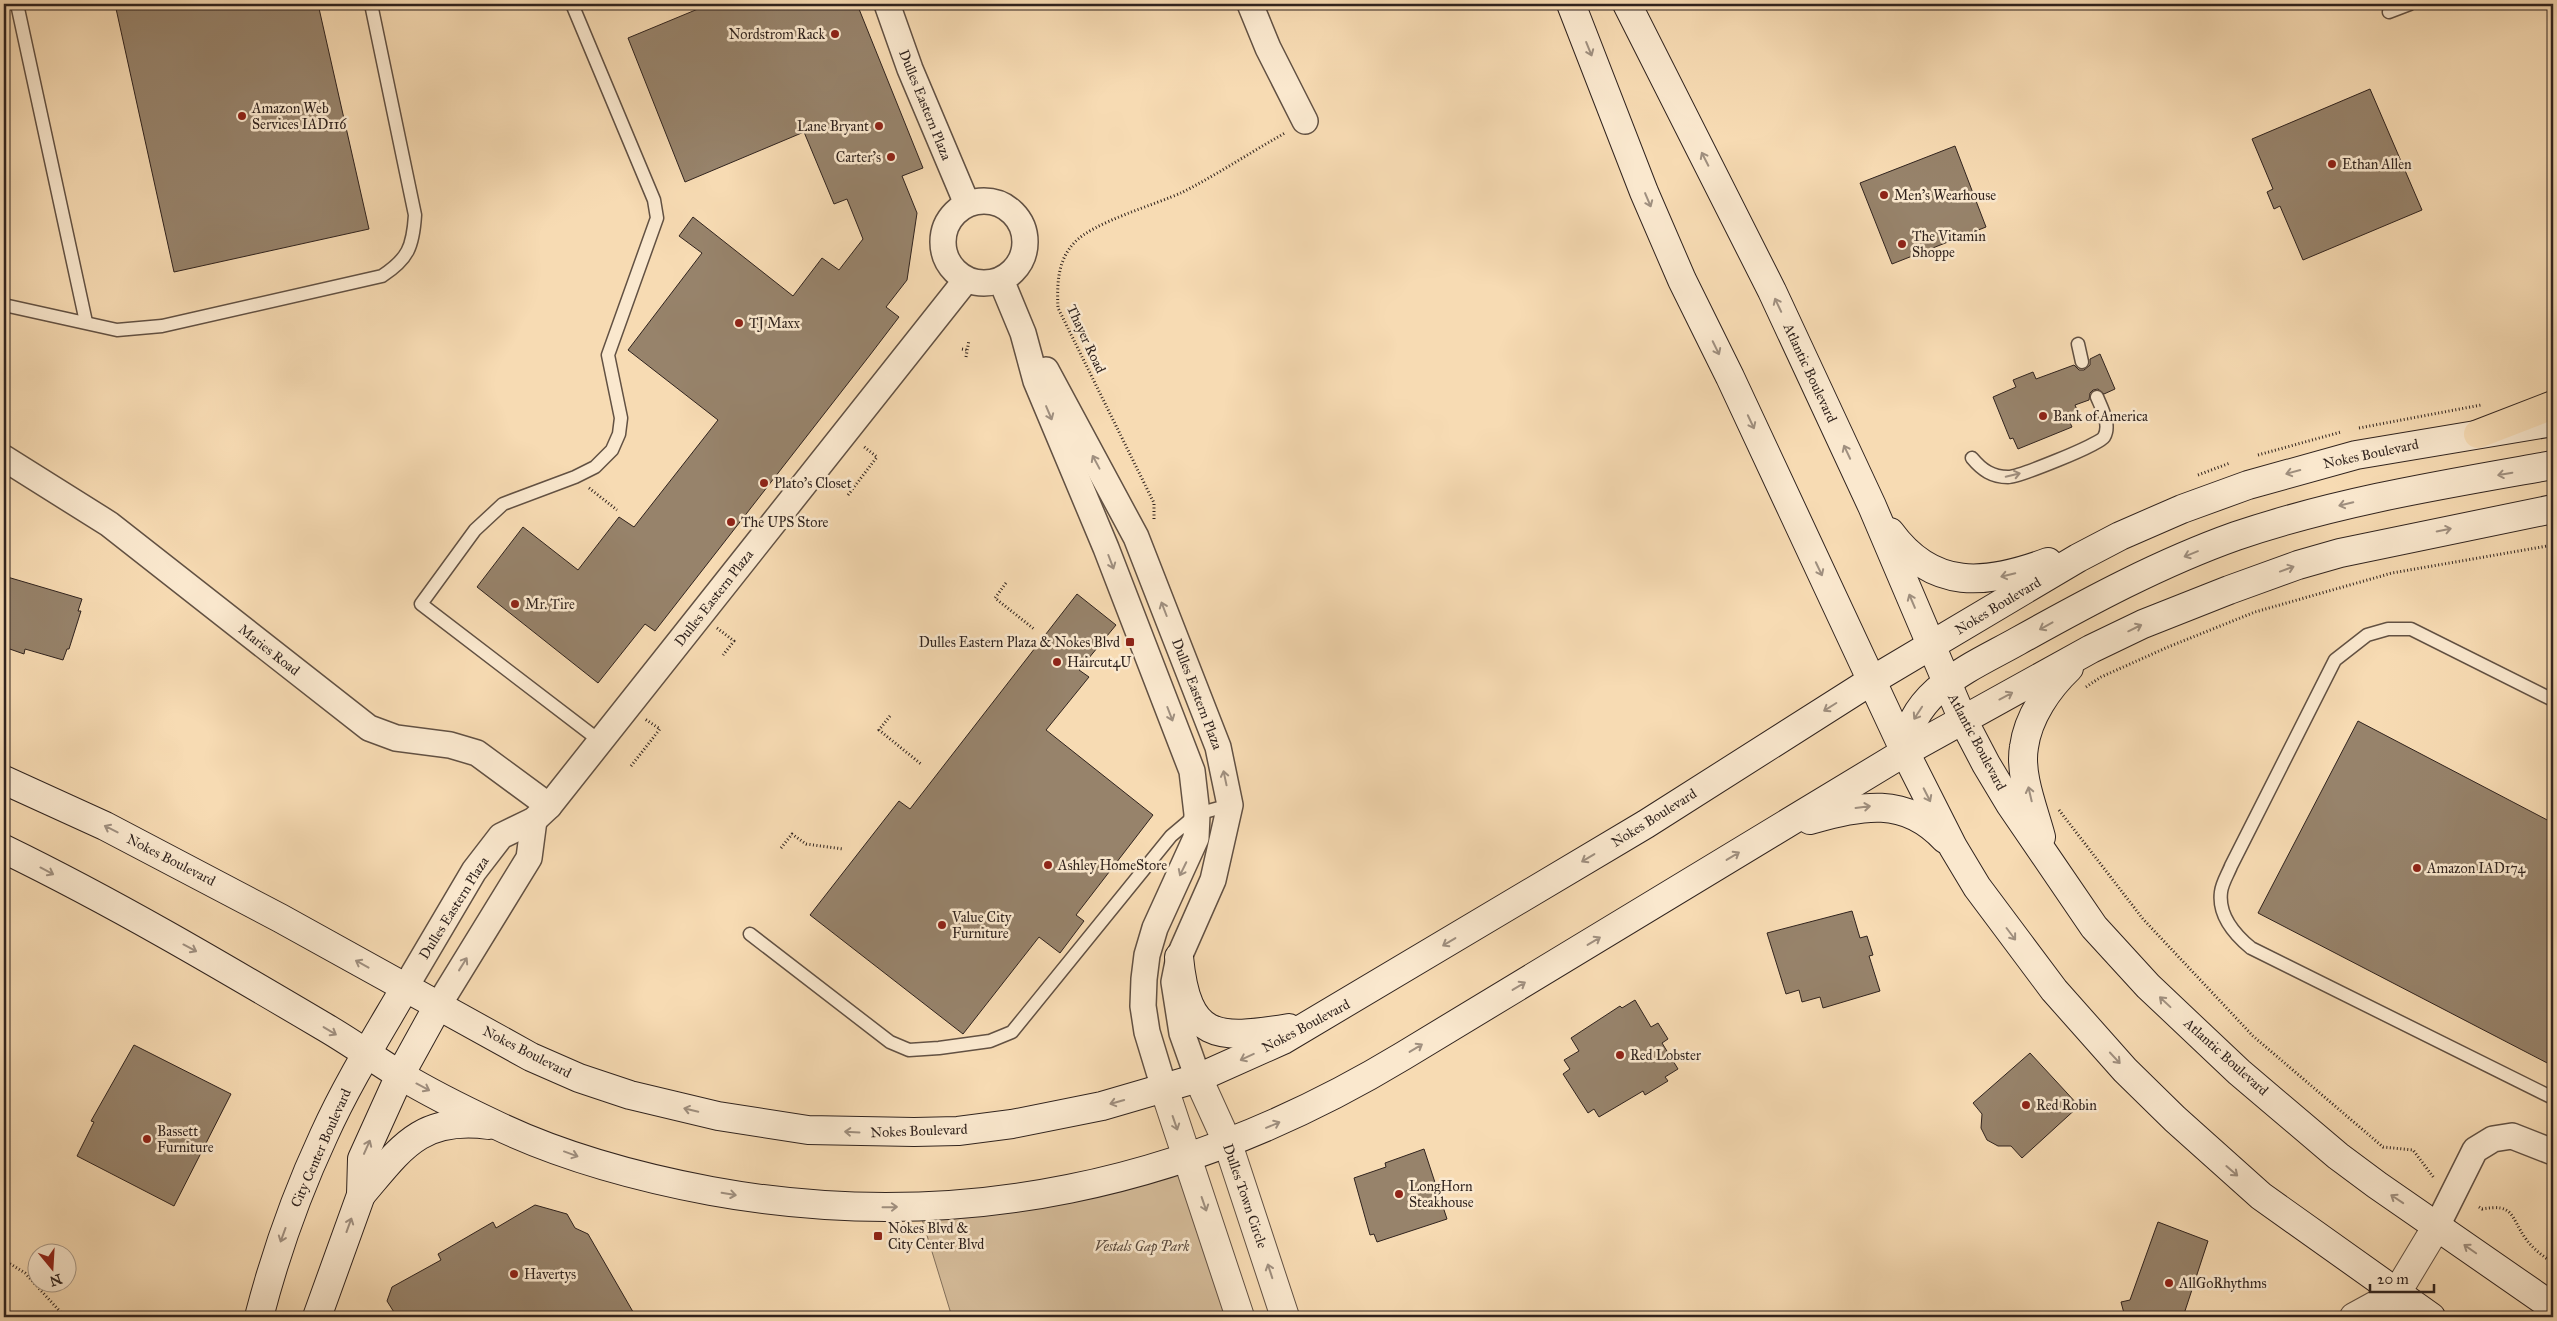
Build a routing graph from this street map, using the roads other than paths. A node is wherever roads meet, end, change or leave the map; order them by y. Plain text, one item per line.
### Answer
1 (17, 4) edge
2 (371, 4) edge
3 (572, 4) edge
4 (887, 4) edge
5 (1250, 4) edge
6 (1571, 4) edge
7 (1627, 4) edge
8 (2410, 4) edge
9 (2389, 12) dead end
10 (1305, 121) road end
11 (967, 204) junction
12 (966, 280) junction
13 (1001, 280) junction
14 (4, 305) edge
15 (86, 322) junction
16 (1023, 333) junction
17 (2078, 344) dead end
18 (2082, 362) dead end
19 (2097, 397) dead end
20 (2553, 405) edge
21 (2553, 422) edge
22 (2478, 434) junction
23 (4, 458) edge
24 (1972, 458) dead end
25 (2553, 465) edge
26 (1872, 506) junction
27 (2553, 509) edge
28 (2120, 536) junction
29 (1931, 646) junction
30 (2091, 649) junction
31 (1871, 681) junction
32 (1946, 682) junction
33 (2553, 700) edge
34 (1963, 720) junction
35 (600, 741) junction
36 (1905, 752) junction
37 (4, 780) edge
38 (1230, 805) junction
39 (541, 813) junction
40 (1197, 814) junction
41 (1782, 827) junction
42 (1953, 847) junction
43 (4, 850) edge
44 (2046, 858) junction
45 (750, 934) dead end
46 (1179, 957) junction
47 (405, 988) junction
48 (438, 1006) junction
49 (1312, 1024) junction
50 (367, 1052) junction
51 (400, 1075) junction
52 (1198, 1078) junction
53 (1164, 1088) junction
54 (2553, 1098) edge
55 (497, 1126) junction
56 (1228, 1144) junction
57 (2553, 1152) edge
58 (1188, 1158) junction
59 (360, 1195) junction
60 (2437, 1226) junction
61 (2392, 1305) edge
62 (2553, 1307) edge
63 (258, 1317) edge
64 (318, 1317) edge
65 (1240, 1317) edge
66 (1285, 1317) edge
67 (2354, 1317) edge
68 (2431, 1317) edge

1 - 15 lane
2 - 15 lane
3 - 35 lane
4 - 11 street, Dulles Eastern Plaza
5 - 10 street
6 -> 31 main road
26 -> 7 main road, Atlantic Boulevard
8 - 9 lane
11 - 12 street
11 - 13 street
12 - 13 street
12 - 35 street, Dulles Eastern Plaza
13 - 16 street, Dulles Eastern Plaza
14 - 15 lane
38 -> 16 street, Dulles Eastern Plaza
16 -> 40 street, Dulles Eastern Plaza
17 - 18 lane
24 -> 19 lane
20 - 22 highway
21 - 22 main road, Nokes Boulevard
22 -> 28 main road, Nokes Boulevard
23 - 39 street, Maries Road
25 -> 32 main road
28 -> 26 main road
29 -> 26 main road, Atlantic Boulevard
30 -> 27 main road
28 - 29 main road, Nokes Boulevard
29 - 31 main road, Nokes Boulevard
29 - 32 main road, Atlantic Boulevard
34 -> 30 main road
44 -> 30 main road
31 - 36 main road
31 -> 49 main road, Nokes Boulevard
32 - 34 main road, Atlantic Boulevard
32 -> 36 main road
33 - 54 lane
34 - 36 main road
34 - 44 main road, Atlantic Boulevard
35 - 39 street, Dulles Eastern Plaza
36 - 41 main road
36 -> 42 main road
47 -> 37 main road, Nokes Boulevard
38 - 40 lane
38 - 46 street, Dulles Eastern Plaza
39 - 47 street, Dulles Eastern Plaza
48 -> 39 street
40 - 45 lane
40 -> 53 street, Dulles Eastern Plaza
41 -> 42 main road
56 -> 41 main road
42 -> 61 main road
43 -> 50 main road
60 -> 44 main road, Atlantic Boulevard
46 - 49 main road
46 - 52 street, Dulles Eastern Plaza
47 - 48 main road, Nokes Boulevard
47 - 50 main road, City Center Boulevard
48 - 51 main road
53 -> 48 main road, Nokes Boulevard
49 -> 52 main road, Nokes Boulevard
50 - 51 main road
50 -> 63 main road, City Center Boulevard
51 -> 55 main road
59 -> 51 main road
52 - 53 main road, Nokes Boulevard
52 - 56 main road, Dulles Town Circle
53 -> 58 main road
55 -> 58 main road
55 - 59 main road
56 - 58 main road
66 -> 56 main road, Dulles Town Circle
57 - 60 street
58 -> 65 main road
64 -> 59 main road
60 - 61 main road
62 -> 60 main road, Atlantic Boulevard
61 - 67 main road
61 - 68 main road

